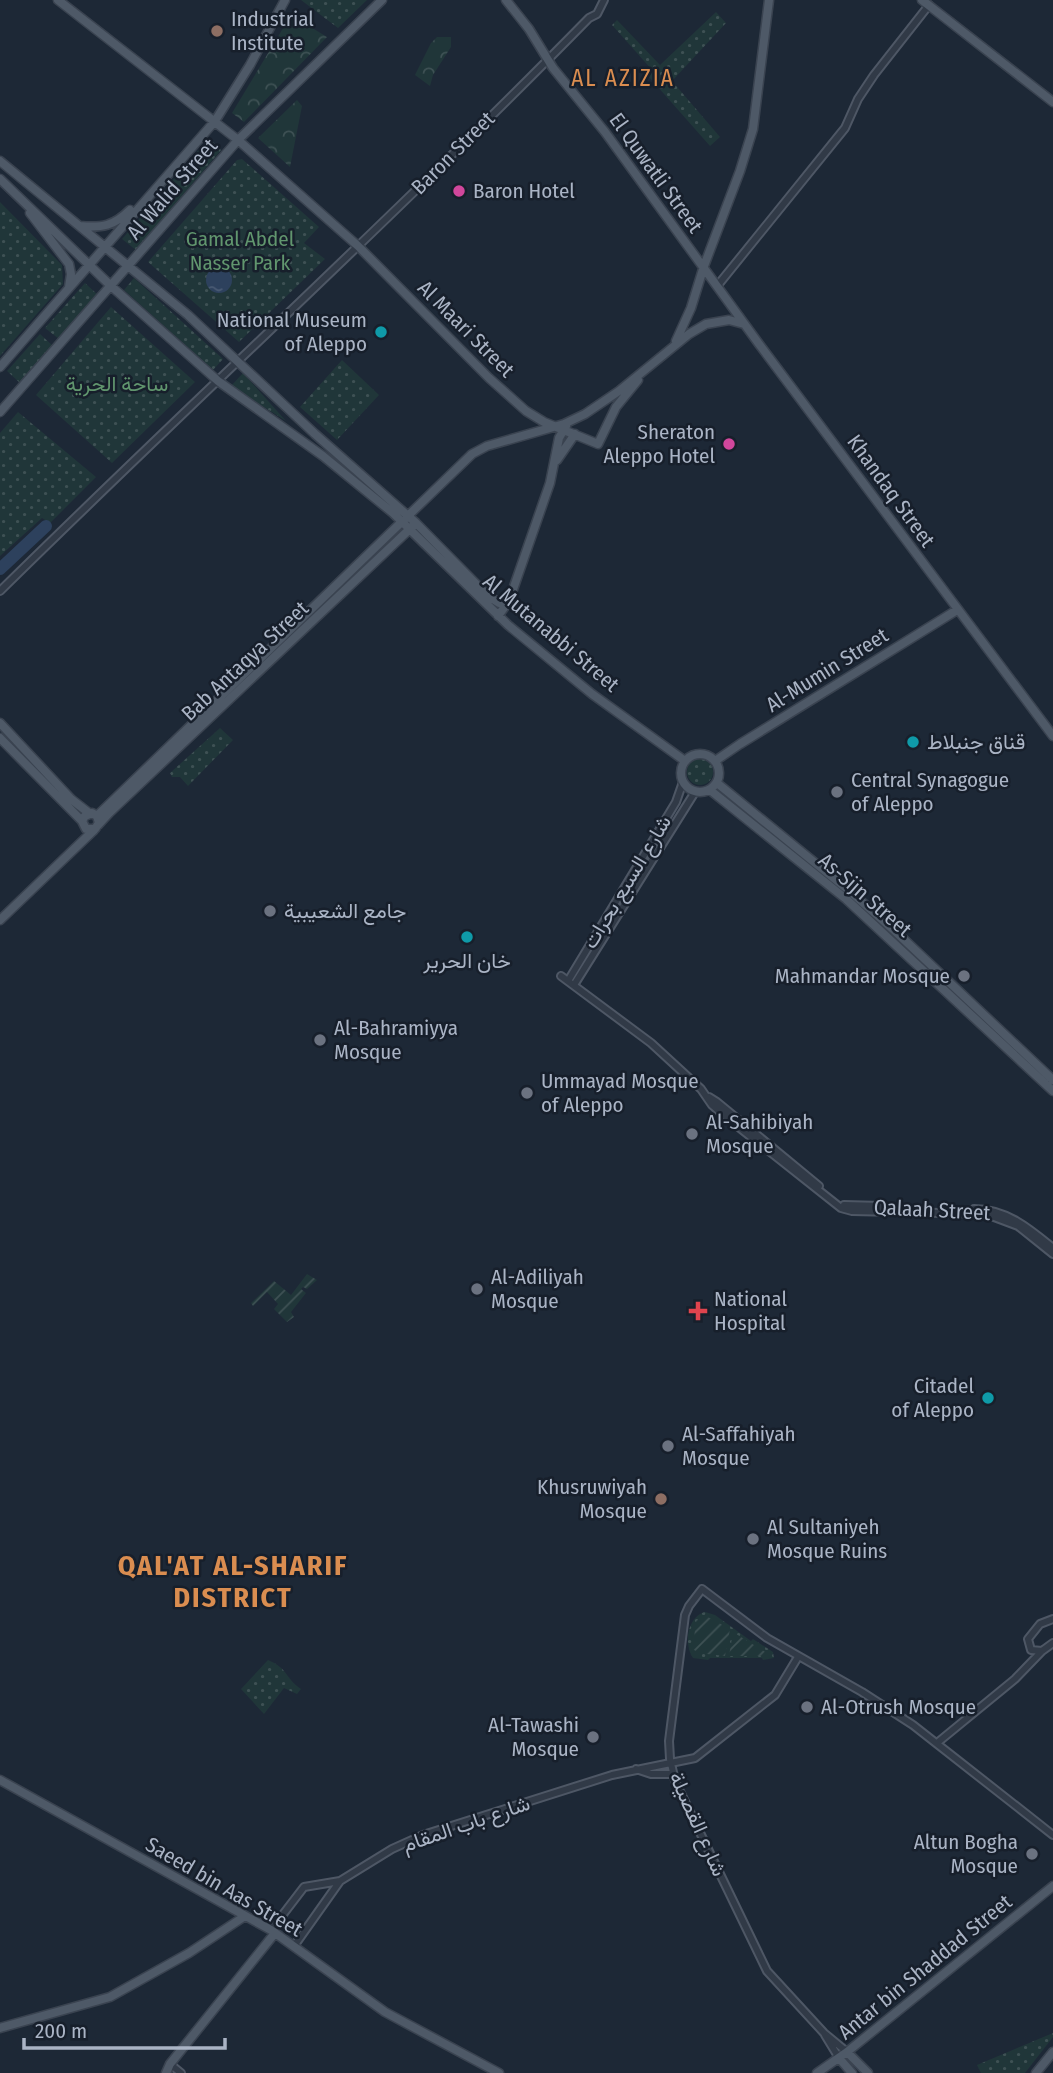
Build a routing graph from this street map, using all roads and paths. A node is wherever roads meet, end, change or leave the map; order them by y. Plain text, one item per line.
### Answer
1 (58, 0) edge
2 (285, 0) edge
3 (382, 0) edge
4 (506, 0) edge
5 (604, 0) edge
6 (769, 0) edge
7 (925, 3) edge
8 (548, 60) junction
9 (1053, 102) edge
10 (215, 121) junction
11 (238, 140) junction
12 (0, 161) edge
13 (0, 179) edge
14 (10, 188) junction
15 (145, 201) junction
16 (80, 226) junction
17 (105, 246) junction
18 (358, 246) junction
19 (90, 265) junction
20 (130, 266) junction
21 (704, 266) junction
22 (718, 285) junction
23 (111, 286) junction
24 (67, 291) junction
25 (744, 324) junction
26 (673, 347) junction
27 (238, 360) junction
28 (652, 364) junction
29 (0, 367) edge
30 (218, 381) junction
31 (0, 412) edge
32 (561, 428) junction
33 (575, 434) junction
34 (555, 465) junction
35 (410, 523) junction
36 (0, 591) edge
37 (509, 601) junction
38 (957, 610) junction
39 (498, 616) junction
40 (0, 723) edge
41 (1053, 736) edge
42 (0, 738) edge
43 (685, 761) junction
44 (715, 761) junction
45 (683, 782) junction
46 (713, 787) junction
47 (695, 792) junction
48 (71, 799) junction
49 (103, 808) junction
50 (95, 821) junction
51 (83, 824) junction
52 (78, 843) junction
53 (0, 919) edge
54 (568, 981) junction
55 (1053, 1080) edge
56 (1053, 1091) edge
57 (842, 1206) junction
58 (1053, 1248) edge
59 (1053, 1254) edge
60 (1053, 1619) edge
61 (1053, 1643) edge
62 (1042, 1651) junction
63 (798, 1657) junction
64 (937, 1742) junction
65 (671, 1764) junction
66 (635, 1769) junction
67 (673, 1774) junction
68 (0, 1780) edge
69 (1053, 1835) edge
70 (340, 1881) junction
71 (1053, 1886) edge
72 (244, 1916) junction
73 (273, 1931) junction
74 (294, 1946) junction
75 (0, 2028) edge
76 (824, 2033) junction
77 (847, 2052) junction
78 (1053, 2052) edge
79 (839, 2058) junction
80 (168, 2069) edge
81 (181, 2073) edge
82 (499, 2073) edge
83 (817, 2073) edge
84 (852, 2073) edge
85 (868, 2073) edge
86 (1035, 2073) edge

1 - 10 main road, Al Maari Street
2 - 10 main road
3 - 11 main road, Al Walid Street
4 - 8 main road, El Quwatli Street
5 - 8 street, Baron Street
6 - 21 main road
7 - 9 main road
7 - 22 street
8 - 18 street, Baron Street
8 - 21 main road, El Quwatli Street
10 - 11 main road, Al Maari Street
10 - 15 main road
11 - 18 main road, Al Maari Street
11 - 20 main road, Al Walid Street
12 - 16 main road, Al Mutanabbi Street
13 - 14 main road
14 - 19 main road
14 - 24 main road
15 - 16 main road
15 - 17 main road
16 - 17 main road, Al Mutanabbi Street
17 - 19 main road
17 - 20 main road, Al Mutanabbi Street
18 - 27 street, Baron Street
18 - 32 main road, Al Maari Street
19 - 23 main road
19 - 24 main road
20 - 23 main road, Al Walid Street
20 - 27 main road, Al Mutanabbi Street
21 - 22 main road, Khandaq Street
21 - 26 main road
22 - 25 main road, Khandaq Street
23 - 30 main road
23 - 31 main road, Al Walid Street
24 - 29 main road
25 - 26 main road
25 - 38 main road, Khandaq Street
26 - 28 main road
27 - 30 street, Baron Street
27 - 35 main road, Al Mutanabbi Street
28 - 32 main road
28 - 33 main road
30 - 35 main road
30 - 36 street, Baron Street
32 - 33 main road, Al Maari Street
32 - 34 main road
32 - 35 main road
33 - 34 main road
34 - 37 main road
35 - 37 main road
35 - 39 main road, Al Mutanabbi Street
35 - 49 main road, Bab Antaqya Street
35 - 50 main road, Bab Antaqya Street
37 - 39 main road
38 - 41 main road, Khandaq Street
38 - 44 main road, Al-Mumin Street
39 - 43 main road, Al Mutanabbi Street
40 - 48 main road
42 - 51 main road
43 - 44 main road
43 - 45 main road
44 - 46 main road
45 - 47 main road
45 - 54 street, شارع السبع بحرات
46 - 47 main road
46 - 55 main road, As-Sijn Street
46 - 56 main road, As-Sijn Street
47 - 54 street, شارع السبع بحرات
48 - 49 main road
48 - 50 main road
49 - 50 main road, Bab Antaqya Street
50 - 51 main road
50 - 51 main road
50 - 52 main road
51 - 52 main road
52 - 53 main road
54 - 57 street
57 - 58 street, Qalaah Street
57 - 59 street
60 - 62 street
61 - 62 street
62 - 64 street
63 - 64 street
63 - 65 street, شارع باب المقام
63 - 65 street, شارع القصيلة
64 - 69 street
65 - 66 street, شارع باب المقام
65 - 67 street, شارع القصيلة
66 - 67 street, شارع باب المقام
66 - 70 street, شارع باب المقام
67 - 76 street, شارع القصيلة
68 - 72 main road, Saeed bin Aas Street
70 - 73 street
70 - 74 street, شارع باب المقام
71 - 77 main road, Antar bin Shaddad Street
72 - 73 main road, Saeed bin Aas Street
72 - 75 main road
73 - 74 main road, Saeed bin Aas Street
73 - 80 main road
74 - 82 main road, Saeed bin Aas Street
76 - 77 street, شارع القصيلة
76 - 79 street, شارع القصيلة
77 - 79 main road, Antar bin Shaddad Street
77 - 85 main road
78 - 86 main road
79 - 83 main road, Antar bin Shaddad Street
79 - 84 main road
80 - 81 street

